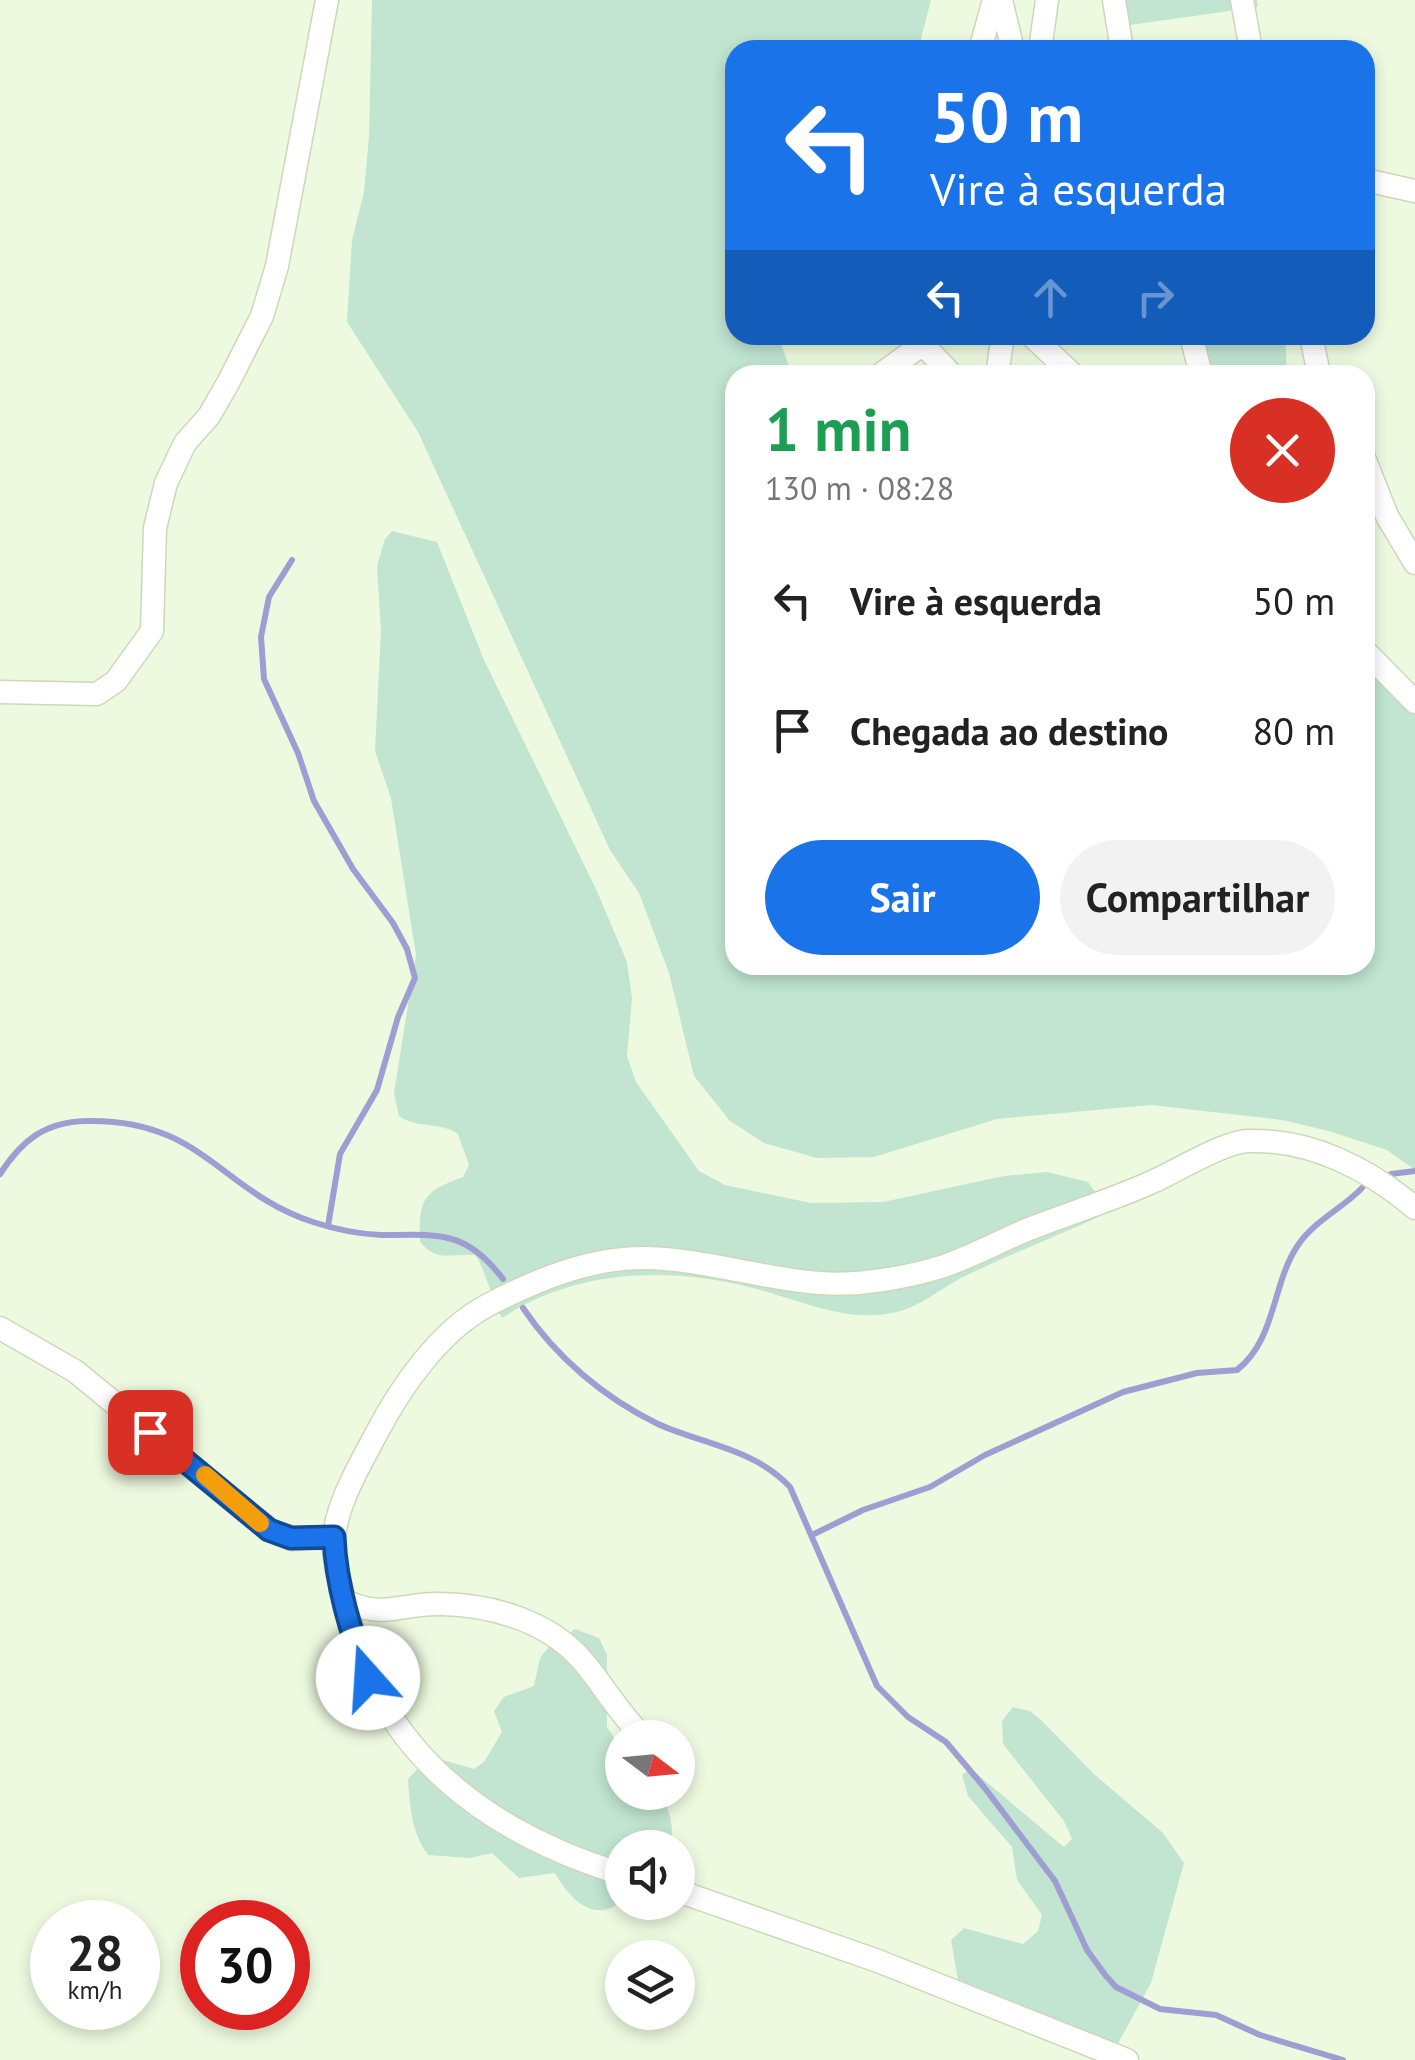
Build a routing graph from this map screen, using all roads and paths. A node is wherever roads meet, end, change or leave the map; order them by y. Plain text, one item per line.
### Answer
1 (327, 0) edge
2 (997, 0) edge
3 (1047, 0) edge
4 (1114, 0) edge
5 (1242, 0) edge
6 (983, 40) edge
7 (1010, 40) edge
8 (1041, 40) edge
9 (1120, 40) edge
10 (1249, 40) edge
11 (1375, 182) edge
12 (1415, 191) edge
13 (913, 345) edge
14 (923, 345) edge
15 (1042, 345) edge
16 (891, 365) edge
17 (942, 365) edge
18 (1063, 365) edge
19 (1375, 485) edge
20 (1375, 511) edge
21 (1387, 516) junction
22 (1415, 563) edge
23 (1375, 661) edge
24 (0, 692) edge
25 (1415, 702) edge
26 (1415, 1208) edge
27 (0, 1328) edge
28 (334, 1537) junction
29 (344, 1601) junction
30 (630, 1720) edge
31 (605, 1867) edge
32 (695, 1897) edge
33 (1127, 2060) edge

1 - 24 street
2 - 6 street
2 - 7 street
3 - 8 street
4 - 9 street
5 - 10 street
11 - 12 street
13 - 16 street
14 - 17 street
15 - 18 street
19 - 21 street
20 - 21 street
21 - 22 street
23 - 25 street
26 - 28 street
27 - 28 street
28 - 29 street
29 - 30 street
29 - 31 street
32 - 33 street

